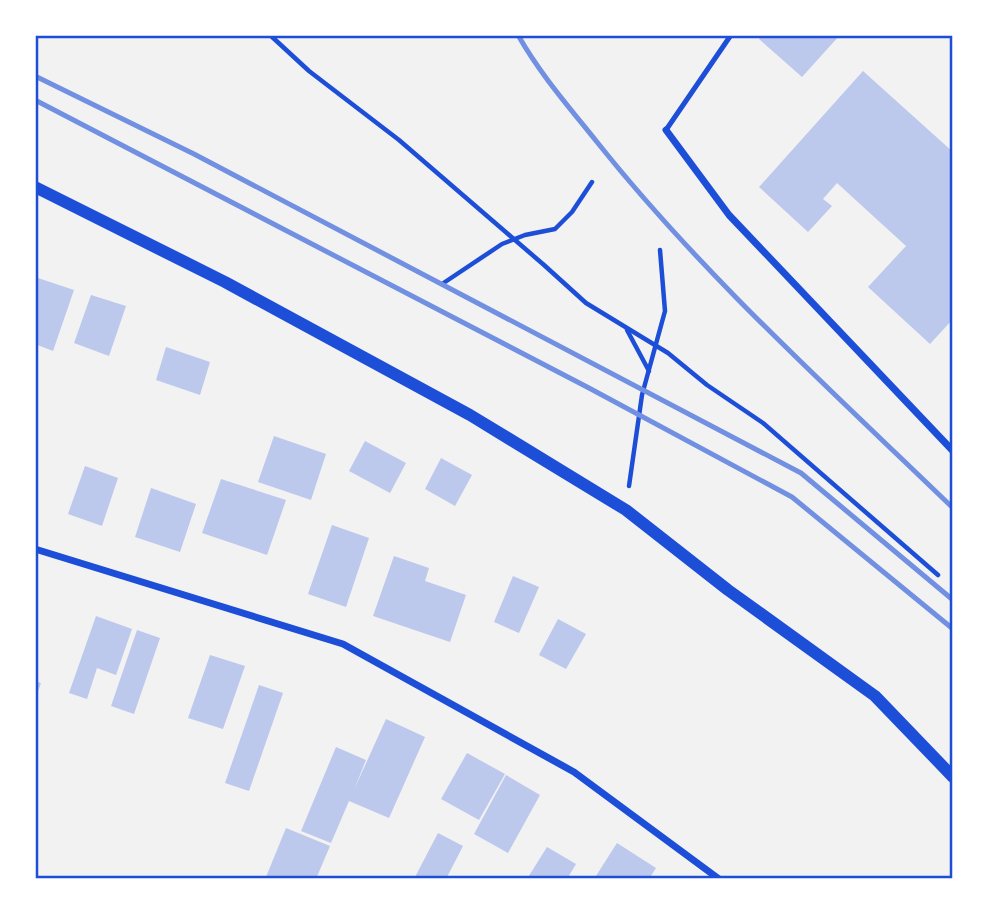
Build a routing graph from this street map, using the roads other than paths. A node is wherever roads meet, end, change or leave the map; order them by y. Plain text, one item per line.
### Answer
1 (732, 35) edge
2 (666, 130) joint
3 (35, 187) edge
4 (953, 452) edge
5 (35, 549) edge
6 (953, 777) edge
7 (719, 879) edge

1 - 2 lane
2 - 4 street
3 - 6 street
5 - 7 street

